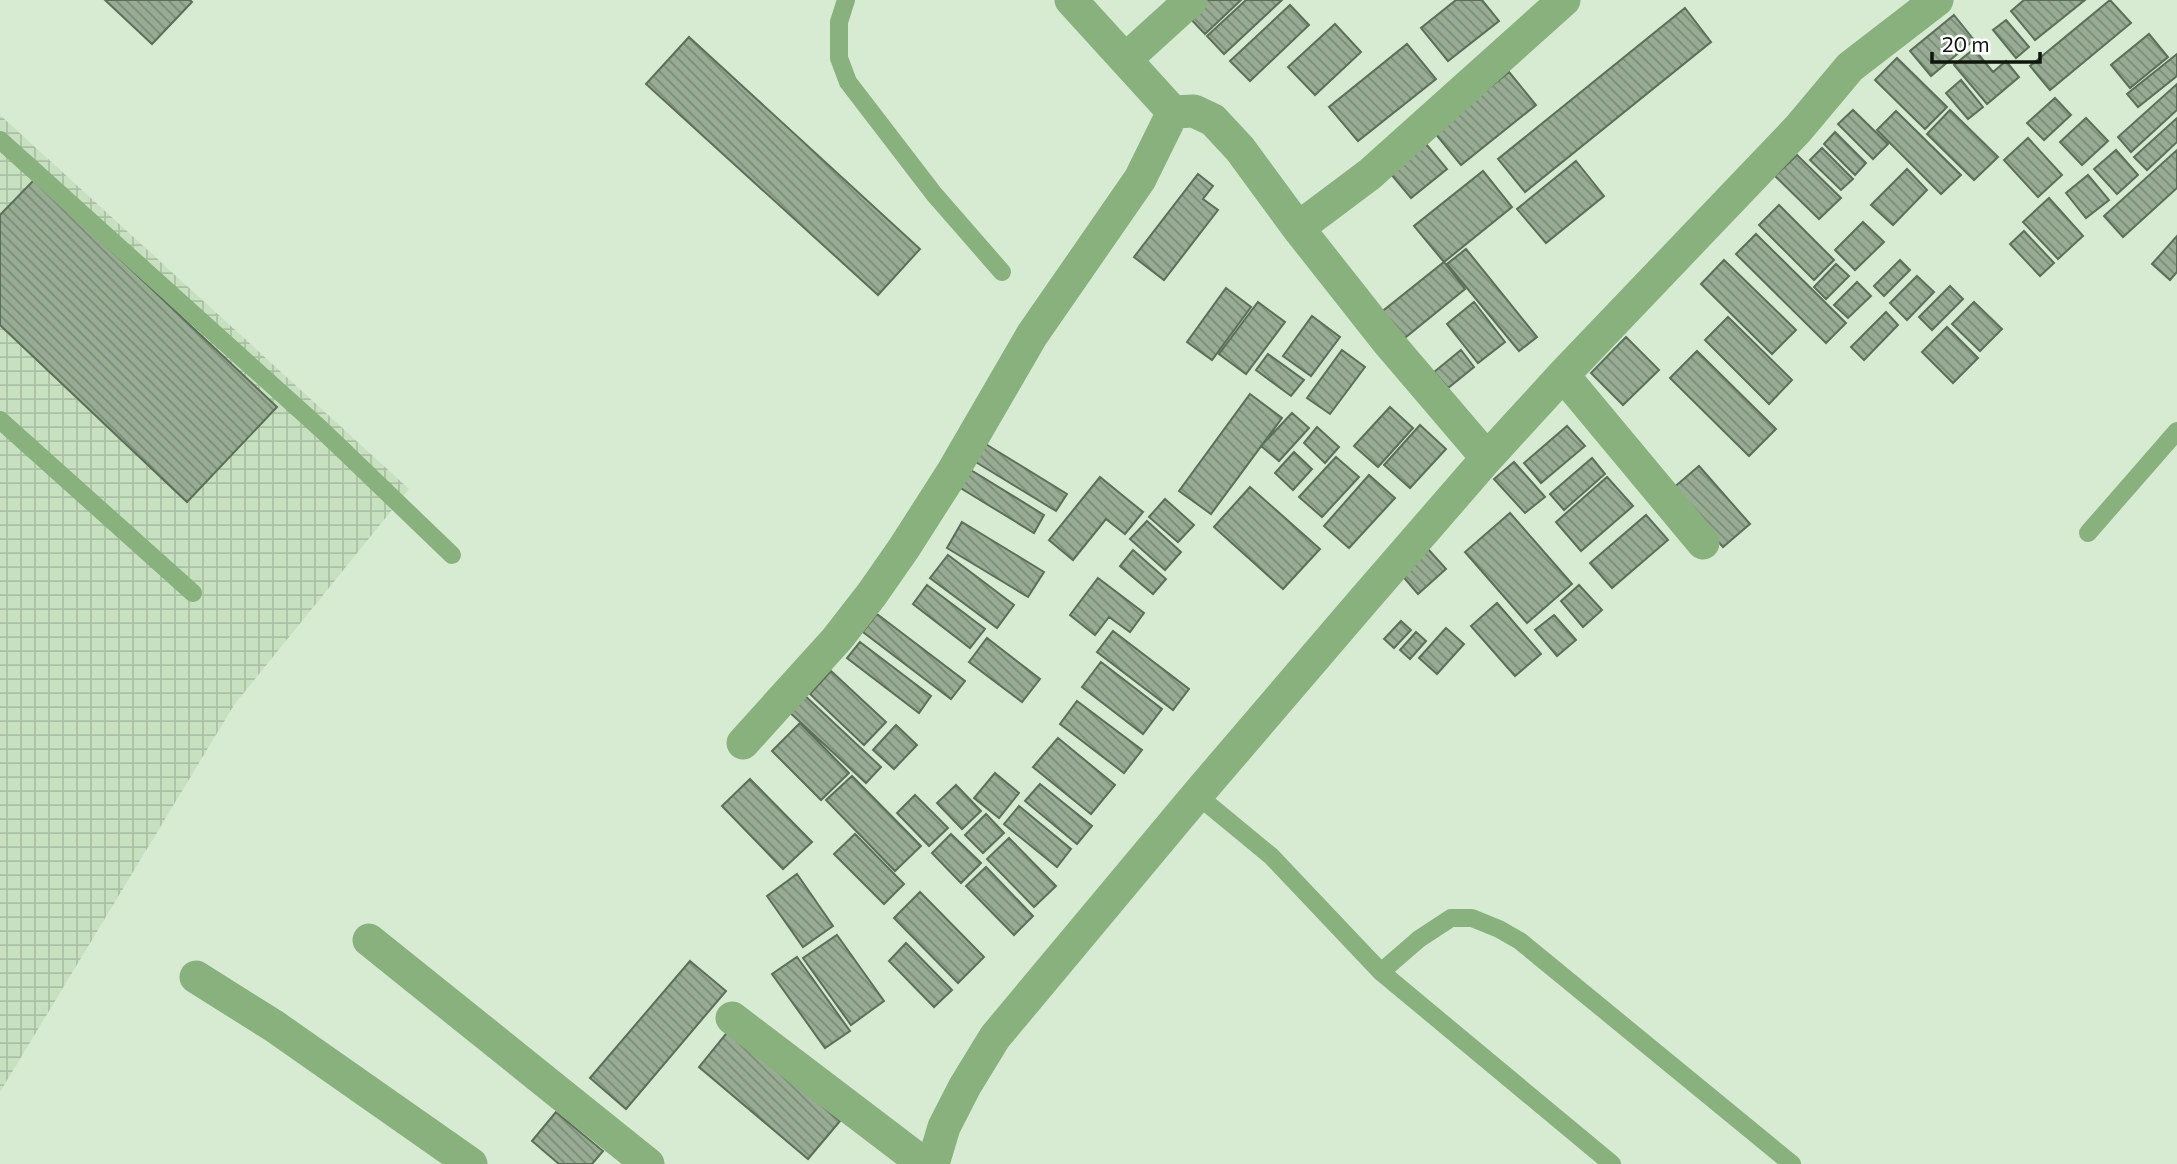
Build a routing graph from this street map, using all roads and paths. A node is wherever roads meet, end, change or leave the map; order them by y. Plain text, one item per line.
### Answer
1 (846, 0) edge
2 (1071, 0) edge
3 (1191, 0) edge
4 (1564, 0) edge
5 (1937, 0) edge
6 (1126, 59) junction
7 (1173, 112) junction
8 (0, 141) edge
9 (1298, 228) junction
10 (1002, 272) dead end
11 (1563, 375) junction
12 (0, 420) edge
13 (2177, 430) edge
14 (1487, 458) junction
15 (2088, 533) dead end
16 (1703, 543) dead end
17 (452, 555) dead end
18 (193, 593) dead end
19 (743, 743) dead end
20 (1197, 795) junction
21 (369, 940) dead end
22 (1381, 972) junction
23 (196, 976) dead end
24 (732, 1018) dead end
25 (471, 1164) edge
26 (648, 1164) edge
27 (924, 1164) edge
28 (933, 1164) edge
29 (1612, 1164) edge
30 (1792, 1164) edge

1 - 10 lane
2 - 6 street
3 - 6 street
4 - 9 street
5 - 11 street
6 - 7 street
7 - 9 street
7 - 19 street
8 - 17 lane
9 - 14 street
11 - 14 street
11 - 16 street
12 - 18 lane
13 - 15 lane
14 - 20 street
20 - 22 lane
20 - 28 street
21 - 26 street
22 - 29 lane
22 - 30 lane
23 - 25 street
24 - 27 street

